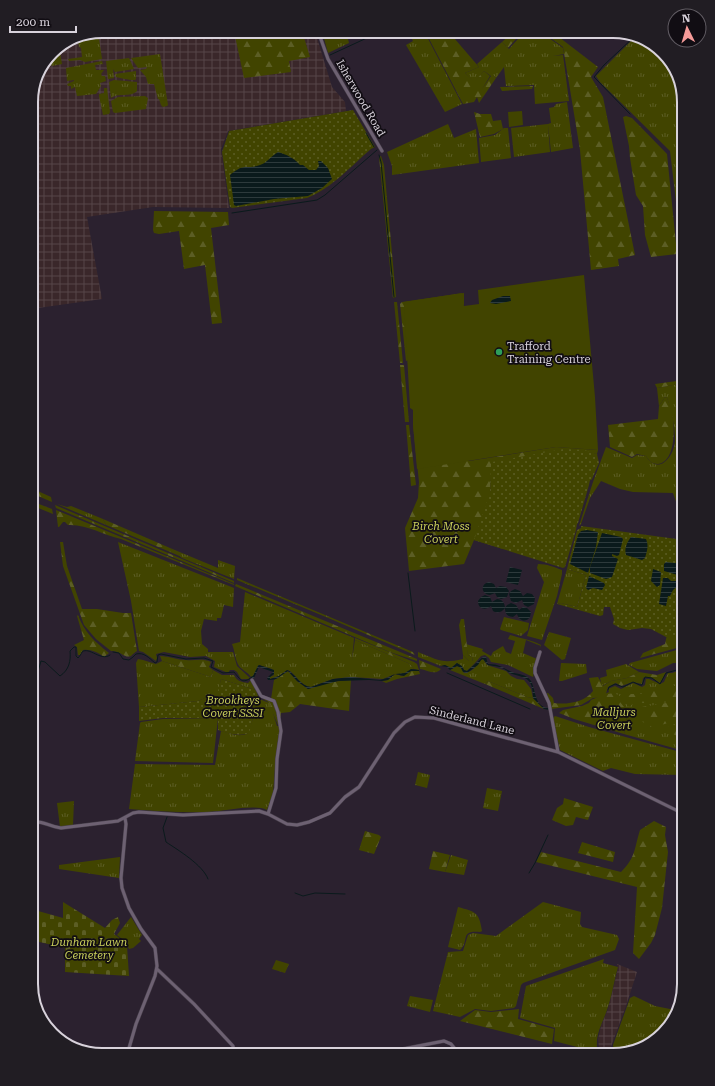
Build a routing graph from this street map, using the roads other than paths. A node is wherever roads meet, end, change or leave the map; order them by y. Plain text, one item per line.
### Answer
1 (321, 38) edge
2 (382, 151) dead end
3 (540, 652) dead end
4 (252, 680) dead end
5 (558, 752) junction
6 (677, 811) edge
7 (268, 814) junction
8 (125, 818) junction
9 (38, 822) edge
10 (157, 969) junction
11 (129, 1048) edge
12 (233, 1048) edge
13 (408, 1048) edge
14 (454, 1048) edge

1 - 2 street, Isherwood Road
3 - 5 street
4 - 7 street
5 - 6 street, Sinderland Lane
5 - 7 street, Sinderland Lane
7 - 8 street, Sinderland Lane
8 - 9 street, Sinderland Lane
8 - 10 street
10 - 11 street
10 - 12 street
13 - 14 street

